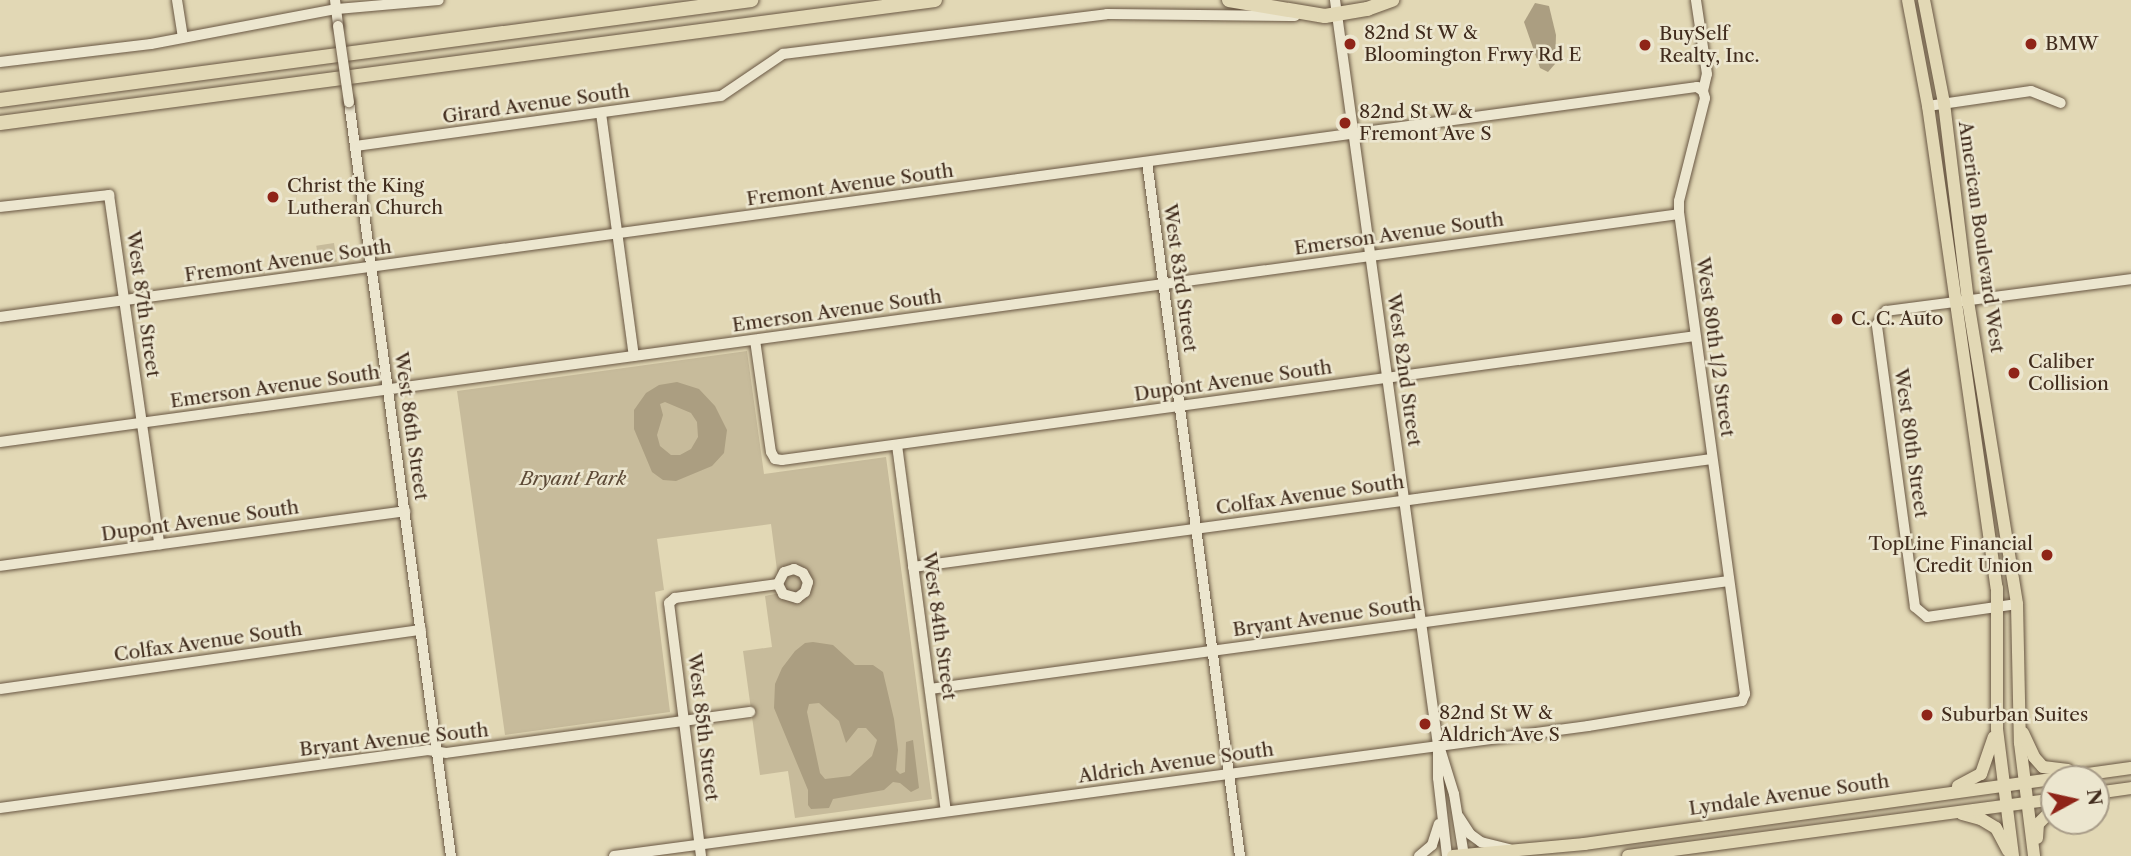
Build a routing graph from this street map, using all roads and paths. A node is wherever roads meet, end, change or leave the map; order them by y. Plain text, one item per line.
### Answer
1 (177, 0) edge
2 (439, 0) edge
3 (751, 0) edge
4 (935, 0) edge
5 (1229, 0) edge
6 (1392, 0) edge
7 (1696, 0) edge
8 (1908, 0) edge
9 (1924, 0) edge
10 (336, 5) edge
11 (1336, 7) edge
12 (1312, 16) junction
13 (183, 38) junction
14 (0, 62) edge
15 (1703, 91) junction
16 (0, 100) edge
17 (1944, 103) junction
18 (2061, 103) dead end
19 (1928, 106) junction
20 (601, 113) junction
21 (0, 123) edge
22 (1354, 133) junction
23 (355, 146) junction
24 (1147, 162) junction
25 (0, 207) edge
26 (1679, 214) junction
27 (618, 234) junction
28 (1371, 256) junction
29 (372, 267) junction
30 (2131, 279) edge
31 (1163, 284) junction
32 (125, 300) junction
33 (1962, 301) junction
34 (0, 317) edge
35 (1695, 336) junction
36 (755, 340) junction
37 (634, 356) junction
38 (1388, 378) junction
39 (388, 389) junction
40 (1180, 406) junction
41 (142, 423) junction
42 (0, 442) edge
43 (897, 444) junction
44 (1712, 459) junction
45 (1404, 500) junction
46 (405, 511) junction
47 (1196, 528) junction
48 (159, 544) junction
49 (0, 566) edge
50 (913, 567) junction
51 (1729, 581) junction
52 (778, 584) dead end
53 (2017, 604) junction
54 (1999, 608) junction
55 (1421, 622) junction
56 (421, 630) junction
57 (1213, 650) junction
58 (0, 689) edge
59 (930, 689) junction
60 (1742, 701) joint
61 (750, 712) dead end
62 (2018, 715) junction
63 (684, 722) junction
64 (1997, 723) junction
65 (1438, 745) junction
66 (437, 752) junction
67 (2042, 765) edge
68 (2131, 768) edge
69 (2110, 771) edge
70 (1229, 773) junction
71 (2040, 780) edge
72 (2024, 782) junction
73 (2004, 785) junction
74 (2131, 788) edge
75 (2110, 791) edge
76 (1949, 793) junction
77 (2040, 801) edge
78 (2027, 803) junction
79 (2007, 805) junction
80 (0, 808) edge
81 (946, 811) junction
82 (1955, 812) junction
83 (1442, 813) junction
84 (1458, 815) junction
85 (2040, 822) edge
86 (700, 844) junction
87 (1509, 849) junction
88 (451, 856) edge
89 (614, 856) edge
90 (702, 856) edge
91 (1240, 856) edge
92 (1419, 856) edge
93 (1447, 856) edge
94 (1460, 856) edge
95 (1628, 856) edge
96 (2012, 856) edge
97 (2035, 856) edge

1 - 13 street
2 - 10 street
3 - 16 highway
4 - 21 highway
5 - 12 highway
6 - 11 highway
7 - 15 street, West 80th 1/2 Street
8 - 19 main road, American Boulevard West
9 - 17 main road, American Boulevard West
10 - 13 street
10 - 23 street, West 86th Street, bridge
11 - 12 highway
11 - 22 street, West 82nd Street
12 - 20 street, Girard Avenue South
13 - 14 street
15 - 22 street, Fremont Avenue South
15 - 26 street, West 80th 1/2 Street
17 - 18 street
17 - 19 street
17 - 33 main road, American Boulevard West
19 - 33 main road, American Boulevard West
20 - 23 street, Girard Avenue South
20 - 27 street
22 - 24 street, Fremont Avenue South
22 - 28 street, West 82nd Street
23 - 29 street, West 86th Street
24 - 27 street, Fremont Avenue South
24 - 31 street, West 83rd Street
25 - 32 street, West 87th Street
26 - 28 street, Emerson Avenue South
26 - 35 street, West 80th 1/2 Street
27 - 29 street, Fremont Avenue South
27 - 37 street
28 - 31 street, Emerson Avenue South
28 - 38 street, West 82nd Street
29 - 32 street, Fremont Avenue South
29 - 39 street, West 86th Street
30 - 33 street
31 - 36 street, Emerson Avenue South
31 - 40 street, West 83rd Street
32 - 34 street, Fremont Avenue South
32 - 41 street, West 87th Street
33 - 53 main road, American Boulevard West
33 - 54 main road, American Boulevard West
33 - 54 street, West 80th Street
35 - 38 street, Dupont Avenue South
35 - 44 street, West 80th 1/2 Street
36 - 37 street, Emerson Avenue South
36 - 43 street, Dupont Avenue South
37 - 39 street, Emerson Avenue South
38 - 40 street, Dupont Avenue South
38 - 45 street, West 82nd Street
39 - 41 street, Emerson Avenue South
39 - 46 street, West 86th Street
40 - 43 street, Dupont Avenue South
40 - 47 street, West 83rd Street
41 - 42 street, Emerson Avenue South
41 - 48 street, West 87th Street
43 - 50 street, West 84th Street
44 - 45 street, Colfax Avenue South
44 - 51 street, West 80th 1/2 Street
45 - 47 street, Colfax Avenue South
45 - 55 street, West 82nd Street
46 - 48 street, Dupont Avenue South
46 - 56 street, West 86th Street
47 - 50 street, Colfax Avenue South
47 - 57 street, West 83rd Street
48 - 49 street, Dupont Avenue South
50 - 59 street, West 84th Street
51 - 55 street, Bryant Avenue South
51 - 60 street, West 80th 1/2 Street
52 - 63 street, West 85th Street
53 - 54 street
53 - 62 main road, American Boulevard West
54 - 64 main road, American Boulevard West
55 - 57 street, Bryant Avenue South
55 - 65 street, West 82nd Street
56 - 58 street, Colfax Avenue South
56 - 66 street, West 86th Street
57 - 59 street, Bryant Avenue South
57 - 70 street, West 83rd Street
59 - 81 street, West 84th Street
60 - 65 street, Aldrich Avenue South
61 - 63 street, Bryant Avenue South
62 - 67 main road
62 - 72 main road, American Boulevard West
63 - 66 street, Bryant Avenue South
63 - 86 street, West 85th Street
64 - 73 main road, American Boulevard West
64 - 76 main road
65 - 70 street, Aldrich Avenue South
65 - 83 street, West 82nd Street
65 - 84 street, West 82nd Street
66 - 80 street, Bryant Avenue South
66 - 88 street, West 86th Street
68 - 69 main road, Lyndale Avenue South
70 - 81 street, Aldrich Avenue South
70 - 91 street, West 83rd Street
71 - 72 main road, Lyndale Avenue South
72 - 73 main road, Lyndale Avenue South
72 - 78 main road, American Boulevard West
73 - 76 main road, Lyndale Avenue South
73 - 79 main road, American Boulevard West
74 - 75 main road
76 - 87 main road, Lyndale Avenue South
77 - 78 main road, Lyndale Avenue South
78 - 79 main road, Lyndale Avenue South
78 - 97 main road, American Boulevard West
79 - 82 main road, Lyndale Avenue South
79 - 96 main road, American Boulevard West
81 - 86 street, Aldrich Avenue South
82 - 95 main road, Lyndale Avenue South
82 - 96 main road
83 - 92 street
83 - 93 street, West 82nd Street
84 - 87 street
84 - 94 street, West 82nd Street
85 - 97 main road
86 - 89 street, Aldrich Avenue South
86 - 90 street, West 85th Street
87 - 94 main road, Lyndale Avenue South

